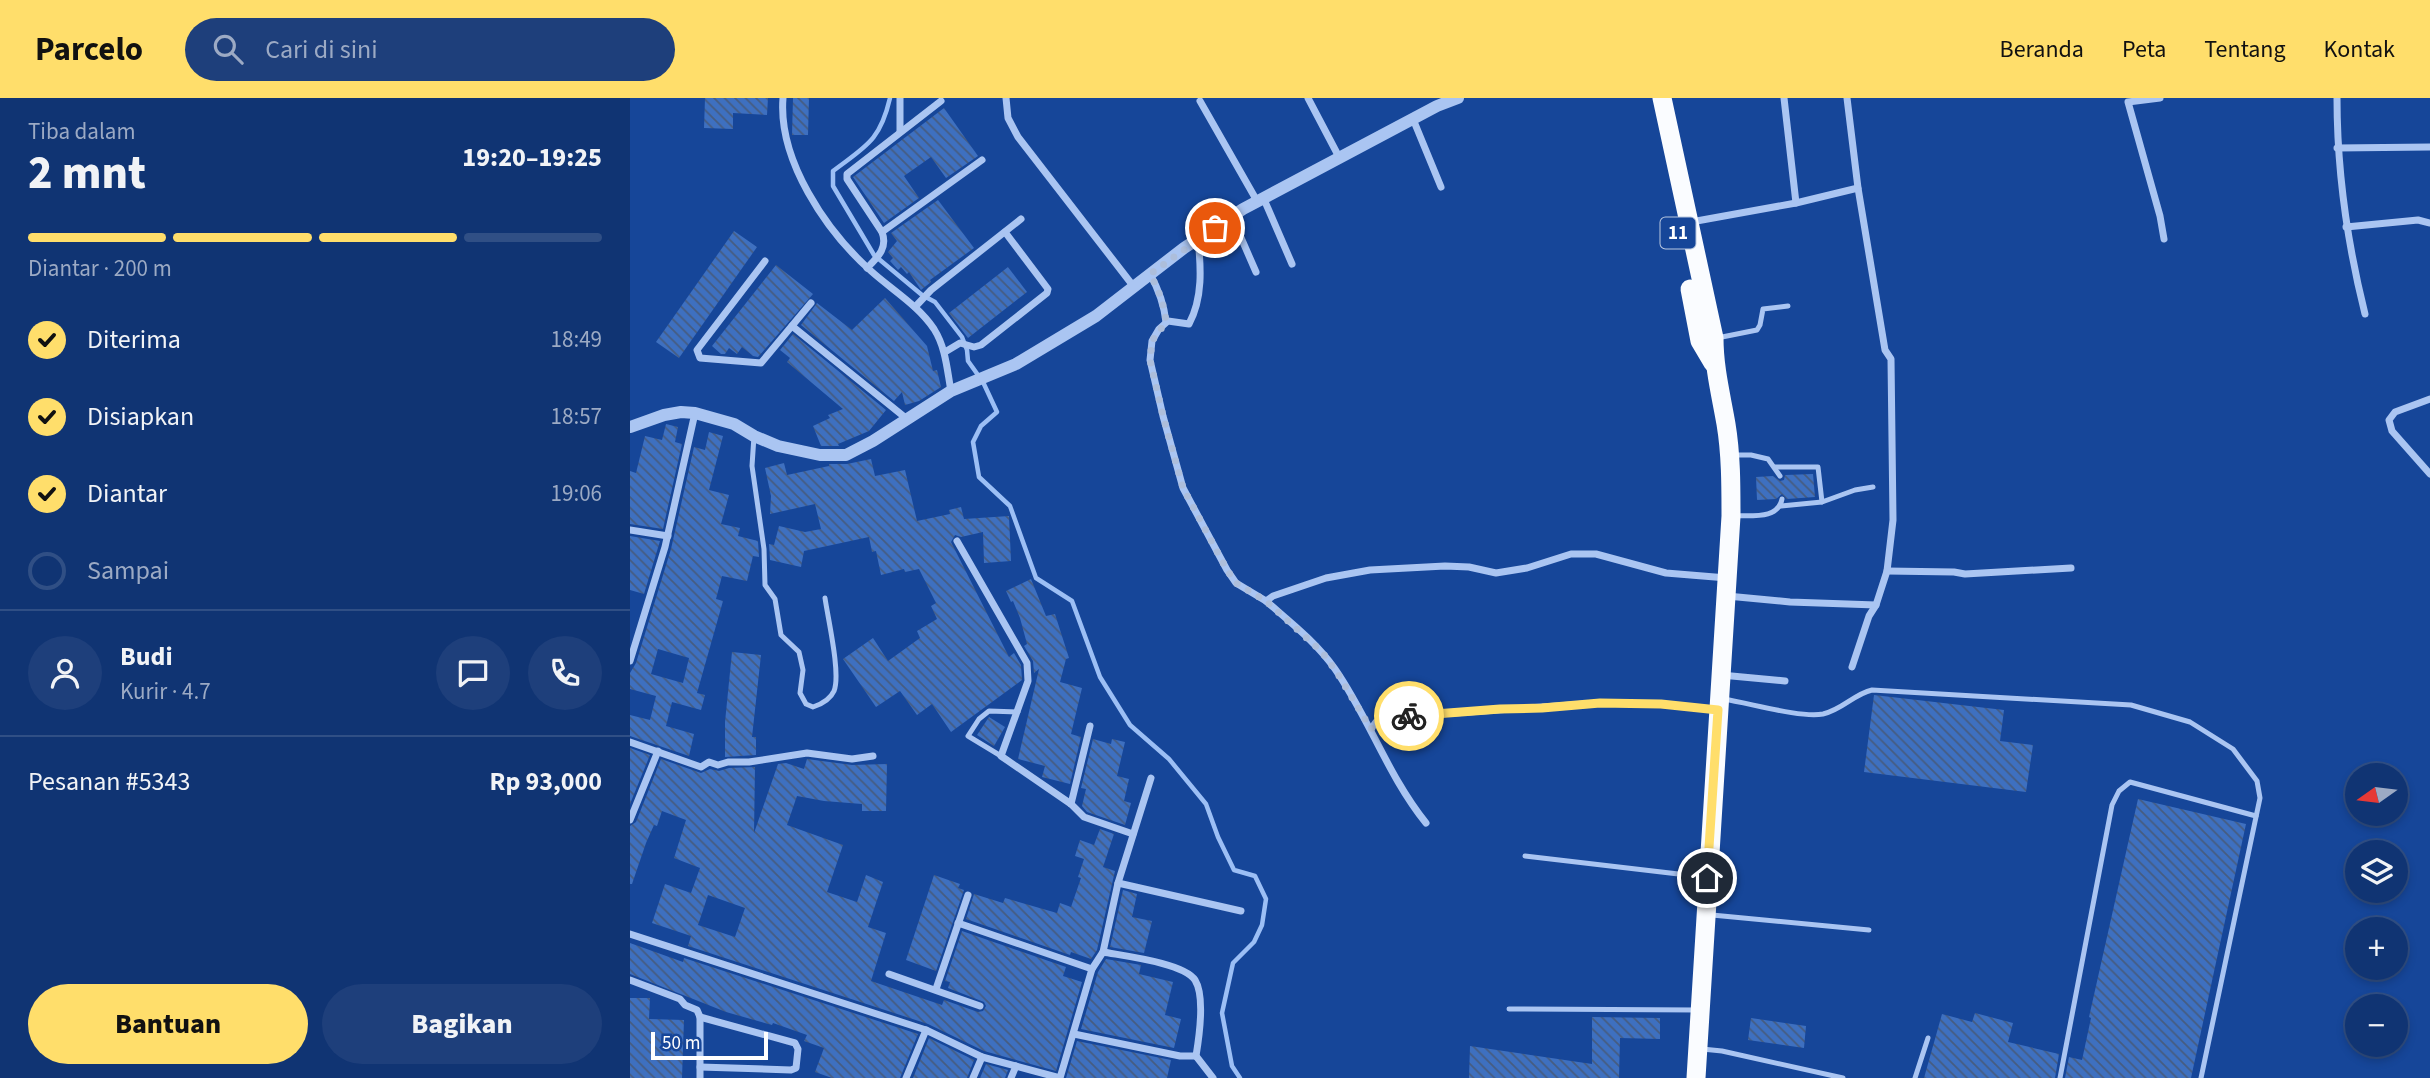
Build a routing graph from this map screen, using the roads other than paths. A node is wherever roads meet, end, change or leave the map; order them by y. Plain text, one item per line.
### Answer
1 (783, 98) edge
2 (900, 98) edge
3 (1006, 98) edge
4 (1308, 98) edge
5 (1458, 98) edge
6 (1650, 98) edge
7 (1662, 98) edge
8 (1784, 98) edge
9 (1847, 98) edge
10 (2160, 98) edge
11 (2337, 98) edge
12 (942, 101) dead end
13 (1200, 101) dead end
14 (1436, 102) edge
15 (1413, 119) junction
16 (900, 132) junction
17 (2430, 147) edge
18 (2337, 148) junction
19 (1339, 157) junction
20 (982, 160) dead end
21 (1441, 187) dead end
22 (1858, 188) junction
23 (1260, 199) junction
24 (1796, 203) junction
25 (1232, 216) junction
26 (1021, 219) dead end
27 (1688, 223) junction
28 (2430, 223) edge
29 (2346, 227) junction
30 (882, 232) junction
31 (1005, 232) junction
32 (1198, 238) junction
33 (2164, 239) dead end
34 (765, 261) dead end
35 (1292, 264) dead end
36 (867, 268) junction
37 (1256, 272) dead end
38 (1150, 274) junction
39 (1135, 288) junction
40 (811, 303) dead end
41 (918, 304) junction
42 (1788, 306) dead end
43 (2365, 314) dead end
44 (1166, 322) junction
45 (792, 326) junction
46 (1714, 338) junction
47 (945, 352) junction
48 (1714, 364) junction
49 (951, 391) junction
50 (2430, 399) edge
51 (695, 413) junction
52 (908, 419) junction
53 (630, 427) edge
54 (754, 436) junction
55 (1730, 455) junction
56 (1775, 467) junction
57 (2430, 474) edge
58 (1780, 475) dead end
59 (1873, 487) dead end
60 (1822, 502) junction
61 (1731, 516) junction
62 (630, 530) edge
63 (668, 536) junction
64 (957, 541) dead end
65 (2071, 568) dead end
66 (1887, 571) junction
67 (1727, 587) junction
68 (825, 598) dead end
69 (1266, 601) junction
70 (1876, 605) junction
71 (630, 658) edge
72 (1852, 667) dead end
73 (1720, 675) junction
74 (1786, 681) dead end
75 (1718, 704) junction
76 (1018, 712) junction
77 (1090, 726) dead end
78 (1371, 729) junction
79 (630, 742) edge
80 (658, 751) junction
81 (873, 756) dead end
82 (1001, 756) junction
83 (1151, 778) dead end
84 (1071, 804) junction
85 (2256, 816) junction
86 (630, 820) edge
87 (1426, 823) dead end
88 (1133, 834) junction
89 (1525, 856) dead end
90 (1707, 878) junction
91 (1118, 883) junction
92 (968, 895) dead end
93 (1241, 911) dead end
94 (1705, 914) junction
95 (958, 923) junction
96 (1869, 930) dead end
97 (630, 934) edge
98 (1103, 952) junction
99 (1092, 969) junction
100 (889, 974) dead end
101 (630, 979) edge
102 (936, 989) junction
103 (981, 1006) dead end
104 (1509, 1009) dead end
105 (1700, 1010) junction
106 (700, 1017) junction
107 (926, 1030) junction
108 (1074, 1034) junction
109 (1928, 1038) dead end
110 (1698, 1048) junction
111 (982, 1056) junction
112 (1196, 1056) junction
113 (1016, 1066) junction
114 (700, 1068) junction
115 (699, 1078) edge
116 (906, 1078) edge
117 (973, 1078) edge
118 (1011, 1078) edge
119 (1213, 1078) edge
120 (1696, 1078) edge
121 (1843, 1078) edge
122 (1914, 1078) edge
123 (2060, 1078) edge
124 (2201, 1078) edge

1 - 36 street
2 - 16 street
3 - 39 street
4 - 19 street
5 - 14 street
6 - 48 highway, 11
7 - 27 highway, 11
8 - 24 street
9 - 22 street
10 - 33 street
11 - 18 street
12 - 16 street
13 - 23 street
14 - 15 street
15 - 19 street
15 - 21 street
16 - 30 street
17 - 18 street
18 - 29 street
19 - 23 street
20 - 30 street
22 - 24 street
22 - 66 street
23 - 25 street
23 - 35 street
24 - 27 street
25 - 32 street
25 - 37 street
26 - 31 street
27 - 46 highway, 11
28 - 29 street
29 - 43 street
30 - 36 street
31 - 41 street
31 - 47 street
32 - 38 street
32 - 44 street
34 - 45 street
36 - 41 street
38 - 39 street
38 - 44 street
39 - 49 street
40 - 45 street
41 - 47 street
42 - 46 lane
44 - 69 street
45 - 52 street
46 - 48 highway, 11
47 - 49 street
48 - 55 highway, 11
49 - 52 street
50 - 57 street
51 - 53 street
51 - 54 street
51 - 63 street
52 - 54 street
54 - 68 lane
55 - 56 lane
55 - 61 highway, 11
56 - 58 lane
56 - 60 lane
59 - 60 lane
60 - 61 lane
61 - 67 highway, 11
62 - 63 street
63 - 71 street
64 - 76 street
65 - 66 street
66 - 70 street
67 - 69 street
67 - 70 street
67 - 73 highway, 11
69 - 78 street
70 - 72 street
73 - 74 street
73 - 75 highway, 11
75 - 78 street
75 - 85 lane
75 - 90 highway, 11
76 - 82 street
76 - 82 lane
77 - 84 street
78 - 87 street
79 - 80 street
80 - 81 street
80 - 86 street
82 - 84 street
83 - 88 street
84 - 88 street
85 - 123 lane
85 - 124 lane
88 - 91 street
89 - 90 lane
90 - 94 highway, 11
91 - 93 street
91 - 98 street
92 - 95 street
94 - 96 lane
94 - 105 highway, 11
95 - 99 street
95 - 102 street
97 - 107 street
98 - 99 street
98 - 112 street
99 - 108 street
100 - 102 street
101 - 106 street
102 - 103 street
104 - 105 lane
105 - 110 highway, 11
106 - 114 street
106 - 114 street
107 - 111 street
107 - 116 street
108 - 112 street
108 - 113 street
109 - 122 lane
110 - 120 highway, 11
110 - 121 lane
111 - 113 street
111 - 117 street
112 - 119 street
113 - 118 street
114 - 115 street

